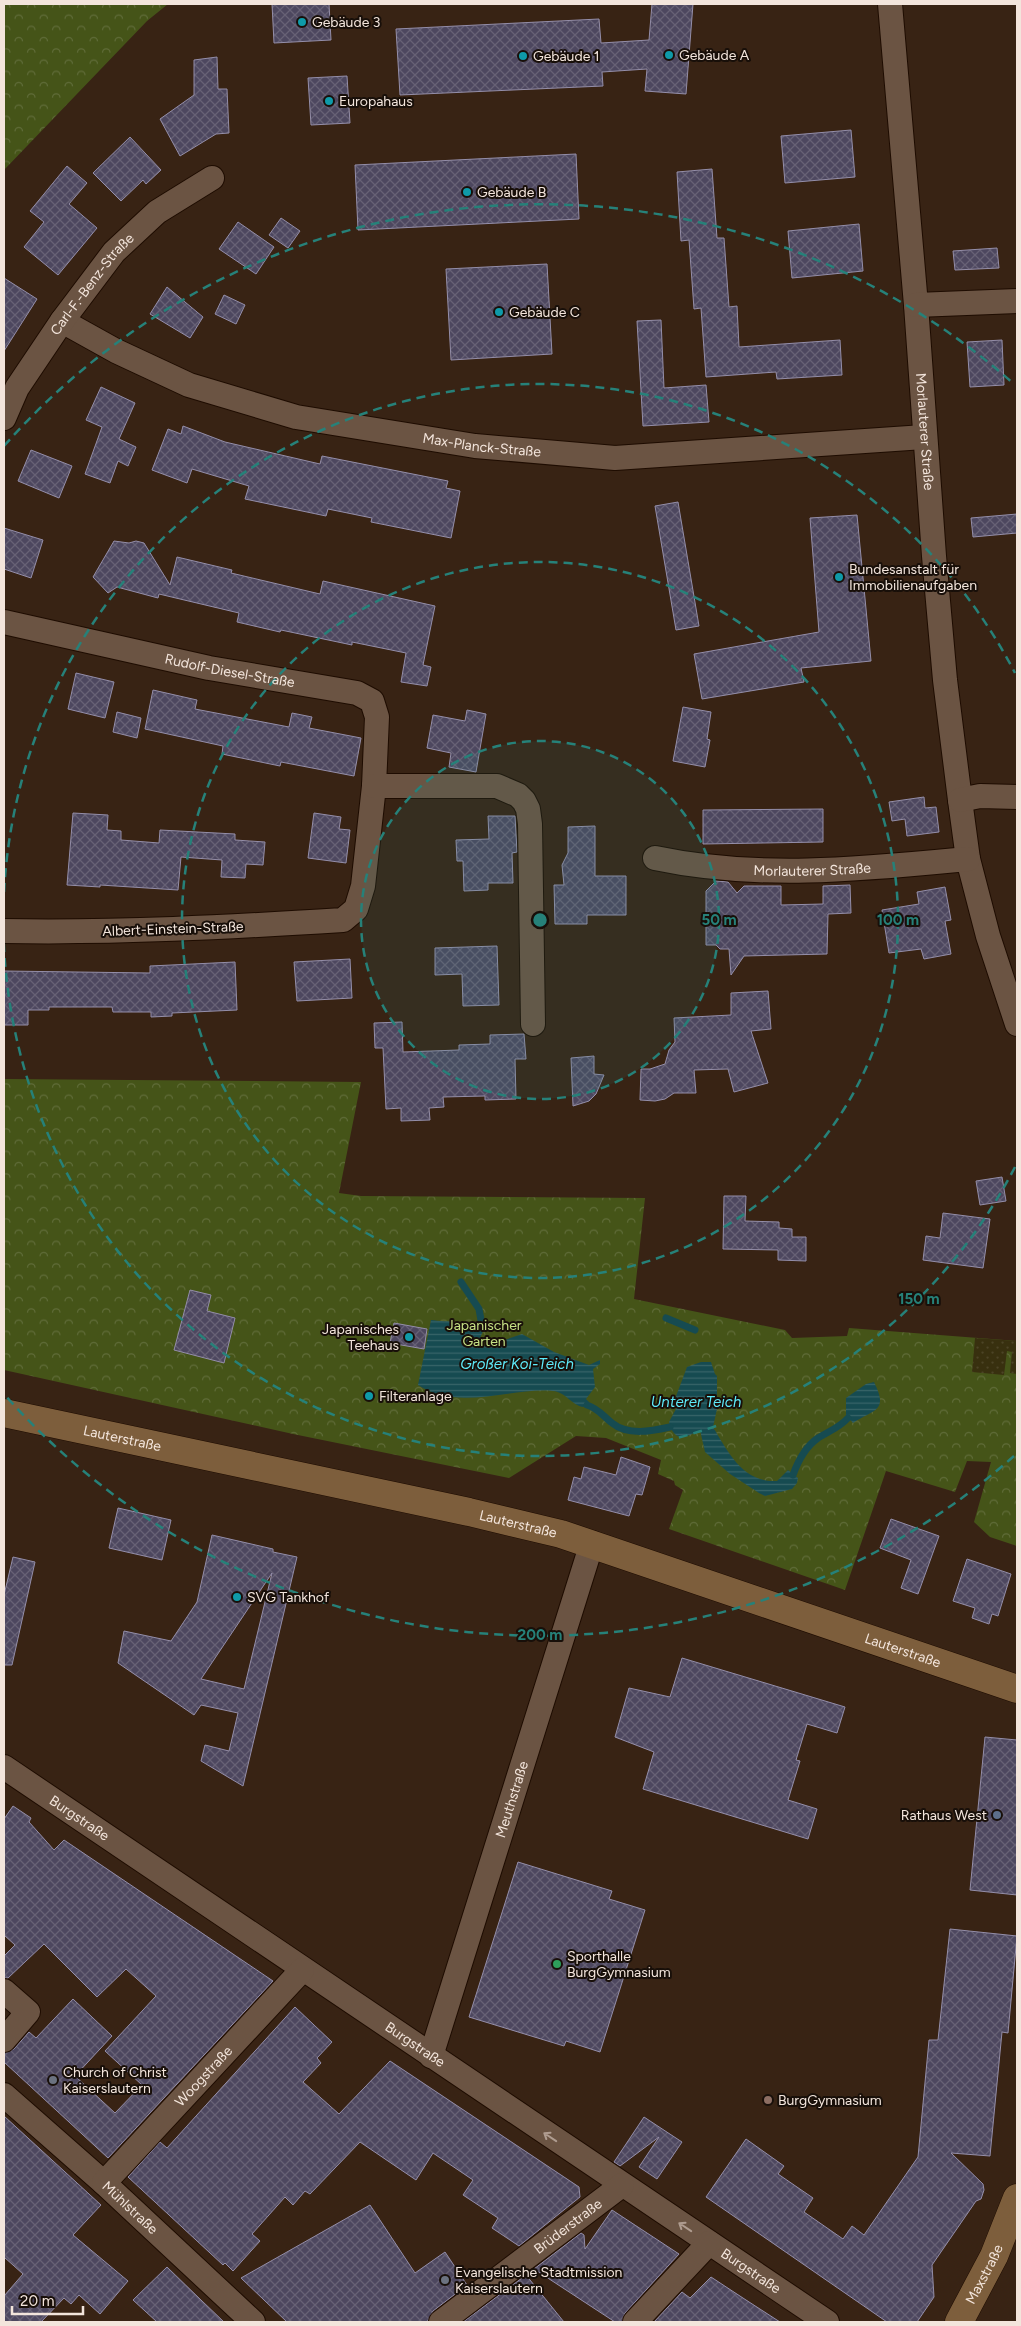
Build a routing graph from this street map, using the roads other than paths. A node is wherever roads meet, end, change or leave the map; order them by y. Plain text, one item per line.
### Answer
1 (890, 4) edge
2 (212, 178) dead end
3 (1017, 301) edge
4 (916, 305) junction
5 (62, 321) junction
6 (4, 418) edge
7 (924, 437) junction
8 (4, 622) edge
9 (374, 786) junction
10 (1017, 797) edge
11 (960, 800) junction
12 (656, 858) dead end
13 (968, 859) junction
14 (343, 920) joint
15 (4, 931) edge
16 (533, 1024) dead end
17 (1017, 1024) edge
18 (4, 1413) edge
19 (592, 1543) junction
20 (1017, 1689) edge
21 (4, 1767) edge
22 (302, 1970) junction
23 (4, 1991) edge
24 (4, 2040) edge
25 (431, 2056) junction
26 (4, 2095) edge
27 (104, 2183) junction
28 (622, 2185) junction
29 (1017, 2198) edge
30 (709, 2243) junction
31 (980, 2286) junction
32 (252, 2322) edge
33 (440, 2322) edge
34 (634, 2322) edge
35 (828, 2322) edge
36 (959, 2322) edge
37 (983, 2322) edge

1 - 4 street, Morlauterer Straße
2 - 5 street, Carl-F.-Benz-Straße
3 - 4 street
4 - 7 street, Morlauterer Straße
5 - 6 street, Carl-F.-Benz-Straße
5 - 7 street, Max-Planck-Straße
7 - 11 street, Morlauterer Straße
8 - 9 street, Rudolf-Diesel-Straße
9 - 14 street, Rudolf-Diesel-Straße
9 - 16 street
10 - 11 street
11 - 13 street, Morlauterer Straße
12 - 13 street, Morlauterer Straße
13 - 17 street, Morlauterer Straße
14 - 15 street, Albert-Einstein-Straße
18 - 19 main road, Lauterstraße
19 - 20 main road, Lauterstraße
19 - 25 street, Meuthstraße
21 - 22 street, Burgstraße
22 - 25 street, Burgstraße
22 - 27 street, Woogstraße
23 - 24 street
28 -> 25 street, Burgstraße
26 - 27 street, Mühlstraße
27 - 32 street, Mühlstraße
30 -> 28 street, Burgstraße
28 - 33 street, Brüderstraße
29 - 31 main road, Maxstraße
30 - 34 street
30 - 35 street, Burgstraße
31 - 36 main road, Maxstraße
31 - 37 main road

